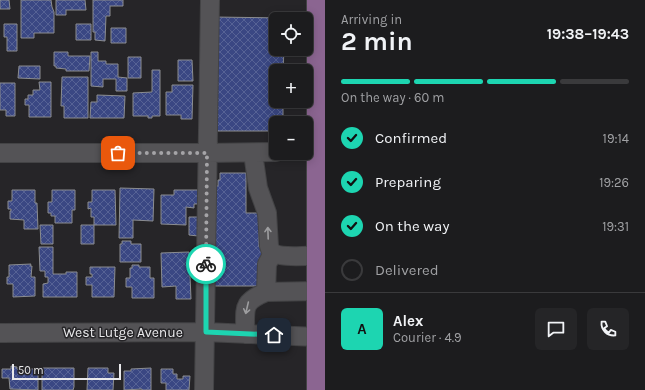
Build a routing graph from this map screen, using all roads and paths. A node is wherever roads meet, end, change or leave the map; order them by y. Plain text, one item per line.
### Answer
1 (210, 0) edge
2 (318, 0) edge
3 (0, 152) edge
4 (269, 152) edge
5 (316, 152) edge
6 (207, 153) junction
7 (253, 153) junction
8 (273, 253) junction
9 (318, 255) junction
10 (266, 292) junction
11 (320, 304) edge
12 (206, 332) junction
13 (0, 333) edge
14 (245, 334) junction
15 (317, 337) junction
16 (204, 390) edge
17 (318, 390) edge

1 - 6 street
2 - 5 main road
3 - 6 street
4 - 7 street
5 - 9 main road
6 - 7 street
6 - 12 street
8 -> 7 street
8 - 9 street
8 - 10 street
9 - 11 main road
10 - 11 street
10 -> 14 street
11 - 15 main road
12 - 13 street, West Lutge Avenue
12 - 14 street, West Lutge Avenue
12 - 16 street
14 - 15 street, West Lutge Avenue
15 - 17 main road

